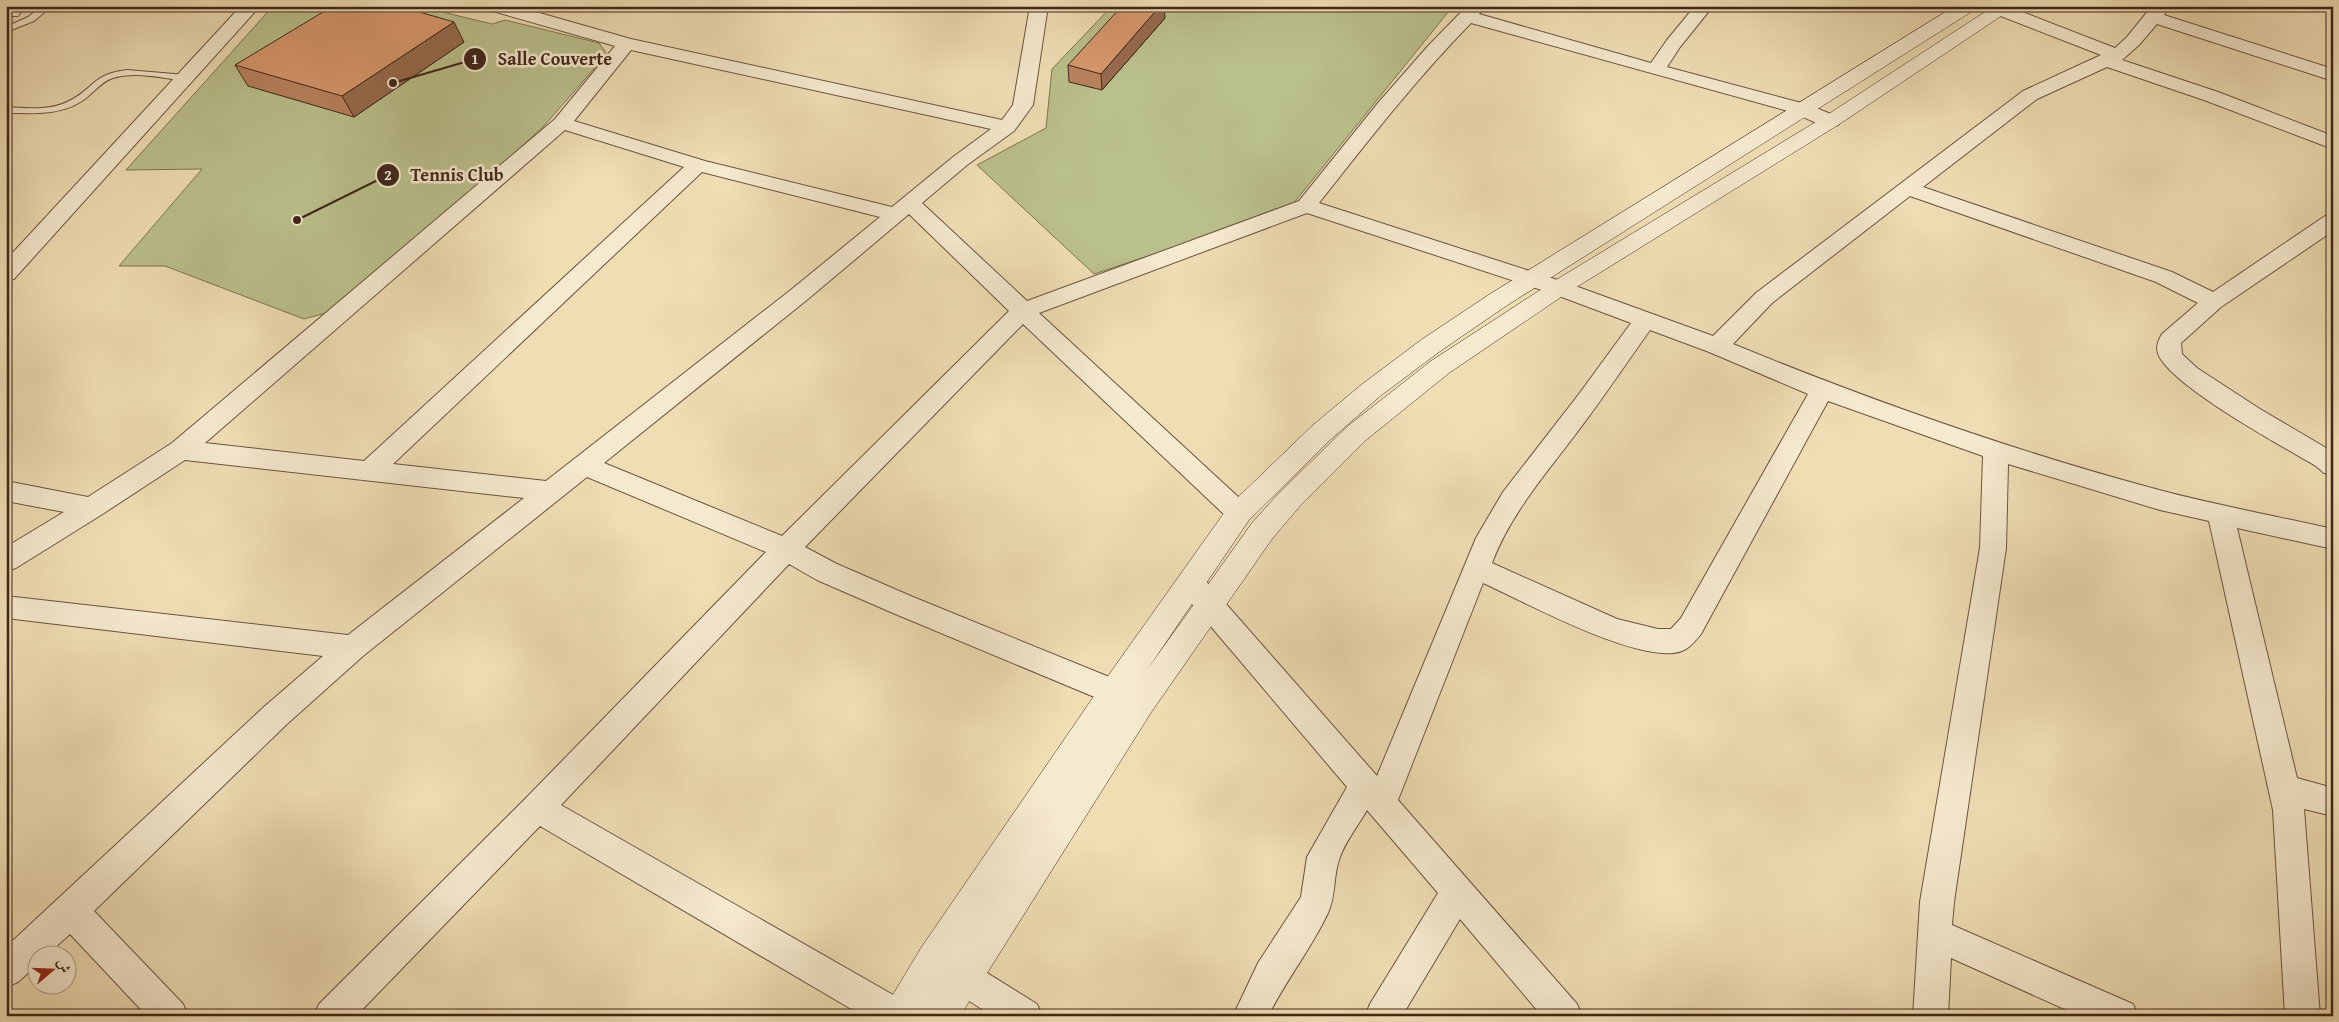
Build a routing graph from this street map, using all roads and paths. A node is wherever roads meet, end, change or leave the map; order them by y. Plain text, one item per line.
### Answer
1 (48, 6) edge
2 (251, 6) edge
3 (495, 6) edge
4 (1039, 6) edge
5 (1704, 6) edge
6 (1968, 6) edge
7 (2000, 8) edge
8 (527, 10) edge
9 (1472, 11) edge
10 (2158, 12) edge
11 (550, 13) edge
12 (6, 30) edge
13 (627, 44) junction
14 (2111, 57) junction
15 (1656, 70) junction
16 (2333, 75) edge
17 (186, 78) junction
18 (1802, 109) junction
19 (6, 110) edge
20 (1831, 121) junction
21 (562, 123) junction
22 (1007, 127) junction
23 (2333, 143) edge
24 (698, 165) junction
25 (1909, 190) junction
26 (1306, 206) junction
27 (902, 208) junction
28 (2333, 221) edge
29 (6, 244) edge
30 (34, 244) junction
31 (6, 274) edge
32 (1534, 279) junction
33 (1559, 288) junction
34 (2213, 302) junction
35 (1023, 311) junction
36 (1645, 320) junction
37 (1717, 346) junction
38 (1822, 390) junction
39 (181, 450) junction
40 (1996, 451) junction
41 (584, 465) junction
42 (2333, 466) edge
43 (369, 470) junction
44 (6, 491) edge
45 (550, 492) junction
46 (92, 508) junction
47 (1239, 513) junction
48 (2221, 514) junction
49 (2333, 539) edge
50 (786, 549) junction
51 (6, 560) edge
52 (1477, 568) junction
53 (1200, 593) junction
54 (6, 607) edge
55 (354, 648) junction
56 (1114, 692) junction
57 (2284, 789) junction
58 (1373, 794) junction
59 (2333, 802) edge
60 (537, 808) junction
61 (1458, 891) junction
62 (71, 911) junction
63 (1937, 935) junction
64 (934, 961) junction
65 (6, 970) edge
66 (963, 977) junction
67 (171, 1016) edge
68 (331, 1016) edge
69 (899, 1016) edge
70 (939, 1016) edge
71 (1025, 1016) edge
72 (1250, 1016) edge
73 (1382, 1016) edge
74 (1565, 1016) edge
75 (1930, 1016) edge
76 (2121, 1016) edge
77 (2303, 1016) edge

1 - 12 lane
2 - 17 street
3 - 8 street
4 - 22 street
5 - 15 street
6 - 18 street
7 - 14 street
7 - 20 street
8 - 11 street
9 - 15 street
9 - 26 street
10 - 14 street
10 - 16 street
11 - 13 street
13 - 21 street
13 - 22 street
14 - 23 street
14 - 25 street
15 - 18 street
17 - 19 lane
17 - 30 street
18 - 20 street
18 - 32 street
20 - 33 street
21 - 24 street
21 - 39 street
22 - 27 street
24 - 27 street
24 - 43 street
25 - 34 street
25 - 37 street
26 - 32 street
26 - 35 street
27 - 35 street
27 - 41 street
28 - 34 street
29 - 30 street
30 - 31 street
32 - 33 street
32 - 47 street
33 - 36 street
33 - 53 street
34 - 42 street
35 - 47 street
35 - 50 street
36 - 37 street
36 - 52 street
37 - 38 street
38 - 40 street
38 - 52 street
39 - 43 street
39 - 46 street
40 - 48 street
40 - 63 street
41 - 45 street
41 - 50 street
43 - 45 street
44 - 46 street
45 - 55 street
46 - 51 street
47 - 53 street
48 - 49 street
48 - 57 street
50 - 56 street
50 - 60 street
52 - 58 street
53 - 56 street
53 - 58 street
53 - 66 street
54 - 55 street
55 - 62 street
56 - 64 street
57 - 59 street
57 - 77 street
58 - 61 street
58 - 72 street
60 - 68 street
60 - 69 street
61 - 73 street
61 - 74 street
62 - 65 street
62 - 67 street
63 - 75 street
63 - 76 street
64 - 66 street
64 - 69 street
66 - 70 street
66 - 71 street

